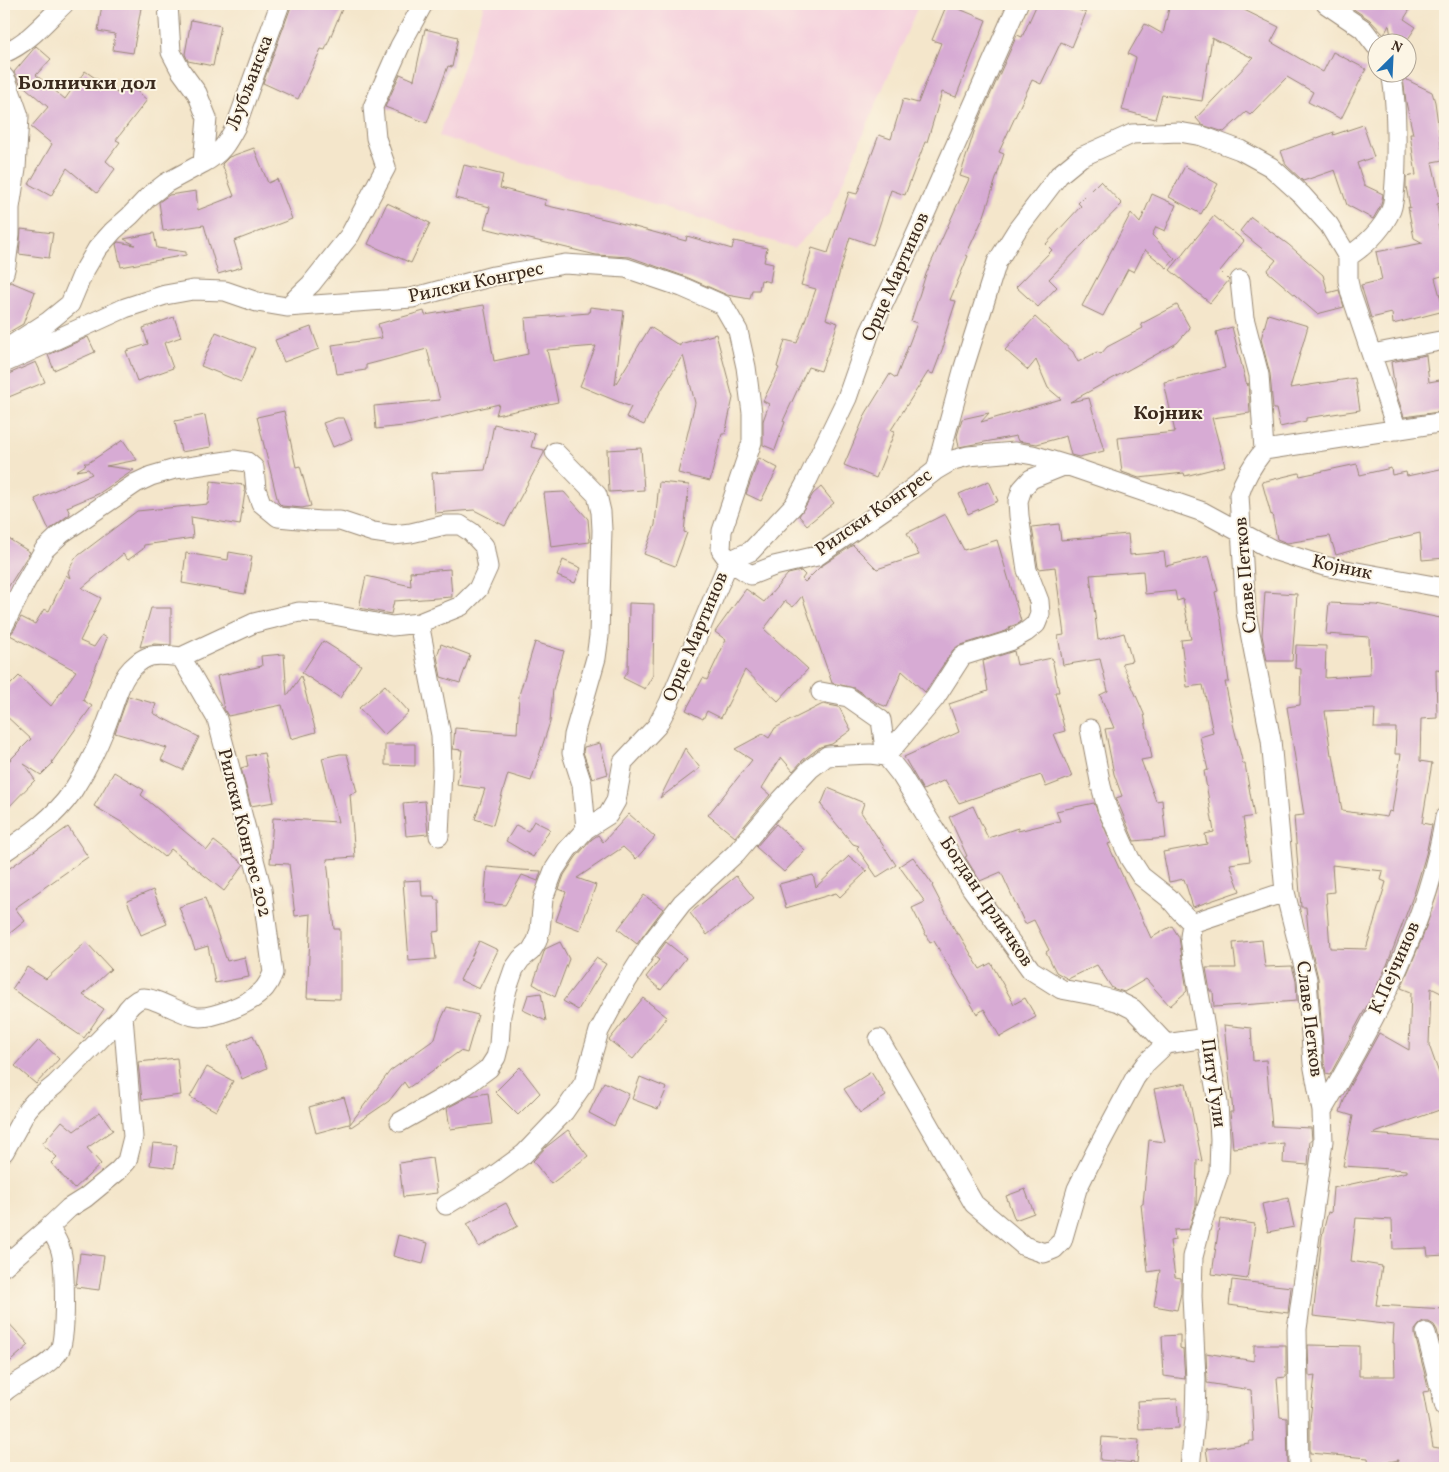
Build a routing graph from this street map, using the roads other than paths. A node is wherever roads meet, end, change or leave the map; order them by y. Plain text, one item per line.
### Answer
1 (64, 4) edge
2 (168, 4) edge
3 (280, 4) edge
4 (423, 4) edge
5 (1018, 4) edge
6 (1326, 4) edge
7 (1366, 33) edge
8 (4, 54) edge
9 (4, 77) edge
10 (1391, 82) edge
11 (203, 163) junction
12 (1348, 257) junction
13 (4, 273) edge
14 (1240, 280) dead end
15 (287, 307) junction
16 (1445, 340) edge
17 (4, 348) edge
18 (1372, 354) junction
19 (4, 363) edge
20 (1445, 422) edge
21 (1397, 430) junction
22 (1264, 450) junction
23 (555, 452) dead end
24 (1066, 465) junction
25 (936, 470) junction
26 (1242, 533) junction
27 (729, 561) junction
28 (1445, 588) edge
29 (419, 623) junction
30 (4, 625) edge
31 (182, 657) junction
32 (821, 692) dead end
33 (1090, 728) dead end
34 (886, 756) junction
35 (1445, 817) edge
36 (586, 829) junction
37 (439, 836) dead end
38 (4, 852) edge
39 (1285, 892) junction
40 (1192, 923) junction
41 (123, 1016) junction
42 (1206, 1038) junction
43 (879, 1039) dead end
44 (1166, 1044) junction
45 (1322, 1111) junction
46 (400, 1122) dead end
47 (4, 1152) edge
48 (446, 1205) dead end
49 (49, 1227) junction
50 (4, 1266) edge
51 (1426, 1333) dead end
52 (4, 1392) edge
53 (1445, 1408) edge
54 (1190, 1468) edge
55 (1299, 1468) edge

1 - 8 street
2 - 11 street, Љубљанска
3 - 11 street, Љубљанска
4 - 15 street
5 - 27 street, Орце Мартинов
6 - 7 street
9 - 13 street
10 - 12 street
11 - 17 street
12 - 18 street
12 - 25 street
14 - 22 street
15 - 19 street, Рилски Конгрес
15 - 27 street, Рилски Конгрес
16 - 18 street
18 - 21 street
20 - 21 street
21 - 22 street
22 - 26 street, Славе Петков
23 - 36 street
24 - 25 street, Рилски Конгрес
24 - 26 street, Рилски Конгрес
24 - 34 street
25 - 27 street, Рилски Конгрес
26 - 28 street, Којник
26 - 39 street, Славе Петков
27 - 36 street, Орце Мартинов
29 - 30 street
29 - 31 street
29 - 37 street
31 - 38 street
31 - 41 street, Рилски Конгрес 202
32 - 34 street, Богдан Прличков
33 - 40 street
34 - 44 street, Богдан Прличков
34 - 48 street
35 - 45 street, К.Пејчинов
36 - 46 street, Орце Мартинов
39 - 40 street
39 - 45 street, Славе Петков
40 - 42 street, Питу Гули
41 - 47 street, Рилски Конгрес 202
41 - 49 street
42 - 44 street
42 - 54 street, Питу Гули
43 - 44 street
45 - 55 street, Славе Петков
49 - 50 street
49 - 52 street
51 - 53 street

